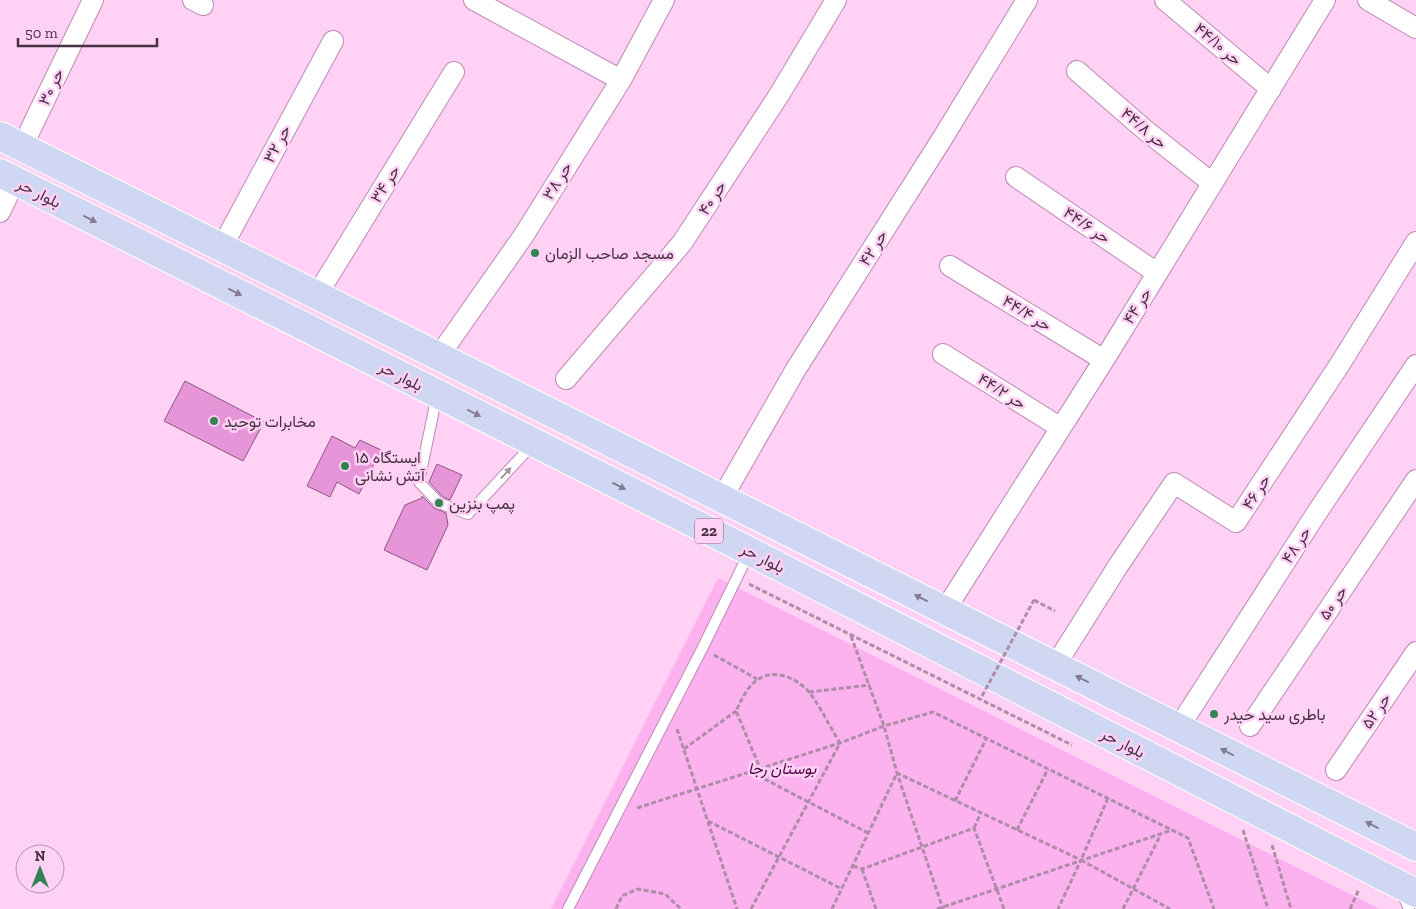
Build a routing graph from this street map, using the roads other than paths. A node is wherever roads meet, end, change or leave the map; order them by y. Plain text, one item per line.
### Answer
1 (93, 0) edge
2 (474, 0) edge
3 (664, 0) edge
4 (836, 0) edge
5 (1027, 0) edge
6 (1165, 0) edge
7 (1325, 0) edge
8 (1368, 0) edge
9 (1416, 28) edge
10 (333, 41) dead end
11 (454, 72) dead end
12 (1078, 72) dead end
13 (621, 80) junction
14 (1271, 89) junction
15 (11, 141) edge
16 (8, 177) edge
17 (1016, 177) dead end
18 (1212, 183) junction
19 (0, 212) edge
20 (1416, 242) edge
21 (222, 247) junction
22 (950, 266) dead end
23 (1157, 272) junction
24 (317, 295) junction
25 (943, 354) dead end
26 (439, 356) junction
27 (1104, 360) junction
28 (1416, 364) edge
29 (566, 379) dead end
30 (438, 394) junction
31 (1061, 428) junction
32 (534, 443) junction
33 (1416, 480) edge
34 (722, 498) junction
35 (749, 552) junction
36 (946, 610) junction
37 (1416, 652) edge
38 (1056, 666) junction
39 (1250, 726) dead end
40 (1179, 727) junction
41 (1336, 770) dead end
42 (1416, 846) edge
43 (1407, 888) edge
44 (568, 909) edge
45 (1409, 909) edge

1 - 15 street, حر ۳۰
2 - 13 street
3 - 13 street, حر ۳۸
4 - 29 street, حر ۴۰
5 - 34 street, حر ۴۲
6 - 14 street, حر ۴۴/۱۰
7 - 14 street, حر ۴۴
8 - 9 street
10 - 21 street, حر ۳۲
11 - 24 street, حر ۳۴
12 - 18 street, حر ۴۴/۸
13 - 26 street, حر ۳۸
14 - 18 street, حر ۴۴
15 - 21 main road, بلوار حر / 22
16 - 19 street
16 -> 30 main road, بلوار حر / 22
17 - 23 street, حر ۴۴/۶
18 - 23 street, حر ۴۴
20 - 38 street, حر ۴۶
21 - 24 main road, بلوار حر / 22
22 - 27 street, حر ۴۴/۴
23 - 27 street, حر ۴۴
24 - 26 main road, بلوار حر / 22
25 - 31 street, حر ۴۴/۲
26 - 34 main road, بلوار حر / 22
27 - 31 street, حر ۴۴
28 - 40 street, حر ۴۸
30 -> 32 main road, بلوار حر / 22
30 -> 32 lane
31 - 36 street, حر ۴۴
32 -> 35 main road, بلوار حر / 22
33 - 39 street, حر ۵۰
36 -> 34 main road, بلوار حر / 22
35 - 43 main road, بلوار حر / 22
35 - 44 lane
36 - 38 main road, بلوار حر / 22
37 - 41 street, حر ۵۲
40 -> 38 main road, بلوار حر / 22
42 -> 40 main road, بلوار حر / 22
43 - 45 lane

